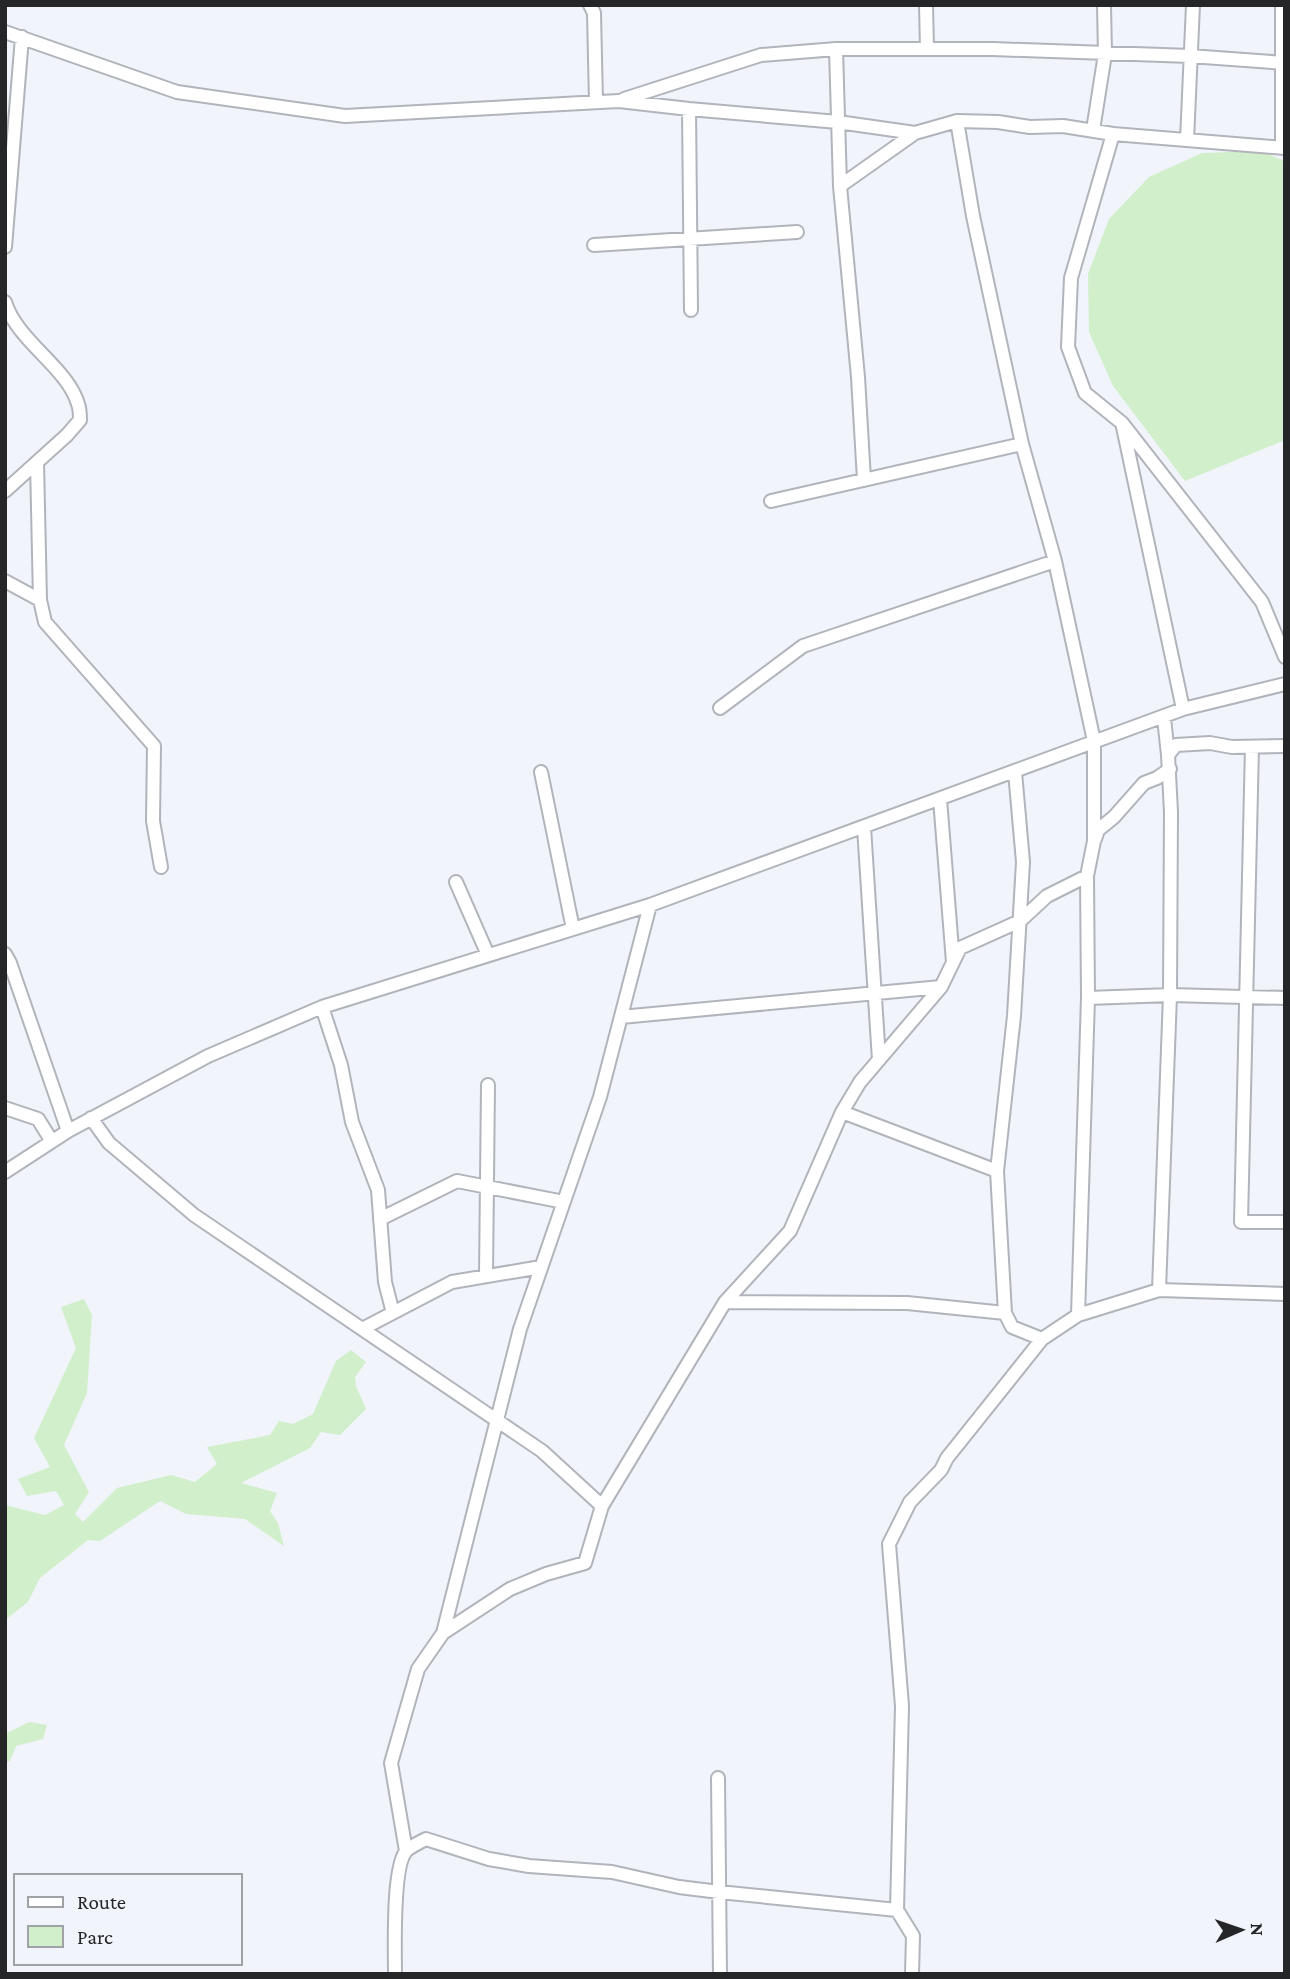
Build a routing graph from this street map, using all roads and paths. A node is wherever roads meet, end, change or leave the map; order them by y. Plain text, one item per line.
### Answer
1 (590, 5) edge
2 (926, 5) edge
3 (1104, 5) edge
4 (1193, 5) edge
5 (1282, 5) edge
6 (5, 32) edge
7 (22, 37) junction
8 (836, 49) junction
9 (927, 49) junction
10 (1105, 54) junction
11 (1191, 57) junction
12 (1283, 63) edge
13 (620, 101) junction
14 (596, 102) junction
15 (689, 109) junction
16 (957, 121) junction
17 (838, 122) junction
18 (1093, 130) junction
19 (915, 133) junction
20 (1113, 134) junction
21 (1187, 140) junction
22 (1283, 147) edge
23 (840, 186) junction
24 (797, 232) dead end
25 (690, 239) junction
26 (594, 245) dead end
27 (5, 247) edge
28 (5, 302) edge
29 (691, 310) dead end
30 (1122, 423) junction
31 (1022, 444) junction
32 (37, 462) junction
33 (864, 480) junction
34 (5, 491) edge
35 (771, 501) dead end
36 (1055, 561) junction
37 (5, 581) edge
38 (40, 600) junction
39 (1285, 657) edge
40 (1285, 684) edge
41 (720, 708) dead end
42 (1183, 709) junction
43 (1164, 718) junction
44 (1094, 741) junction
45 (1285, 746) edge
46 (1252, 747) junction
47 (1168, 755) junction
48 (1170, 769) junction
49 (541, 772) dead end
50 (1015, 772) junction
51 (940, 799) junction
52 (864, 827) junction
53 (1094, 841) junction
54 (162, 866) dead end
55 (1087, 876) junction
56 (456, 882) dead end
57 (650, 905) junction
58 (1020, 921) junction
59 (573, 929) junction
60 (5, 954) edge
61 (488, 956) junction
62 (953, 962) junction
63 (941, 987) junction
64 (875, 993) junction
65 (1170, 995) junction
66 (1247, 996) junction
67 (1088, 998) junction
68 (1285, 998) edge
69 (322, 1007) junction
70 (621, 1017) junction
71 (879, 1059) junction
72 (488, 1085) dead end
73 (5, 1108) edge
74 (842, 1112) junction
75 (91, 1118) junction
76 (68, 1131) junction
77 (51, 1140) junction
78 (997, 1171) junction
79 (5, 1172) edge
80 (488, 1187) junction
81 (564, 1202) junction
82 (380, 1219) junction
83 (1285, 1222) edge
84 (541, 1267) junction
85 (486, 1276) junction
86 (1159, 1290) junction
87 (1285, 1294) edge
88 (725, 1302) junction
89 (393, 1313) junction
90 (1005, 1313) junction
91 (1078, 1315) junction
92 (362, 1329) junction
93 (1042, 1339) junction
94 (497, 1420) junction
95 (602, 1506) junction
96 (443, 1633) junction
97 (718, 1778) dead end
98 (406, 1851) junction
99 (719, 1892) junction
100 (897, 1910) junction
101 (395, 1974) edge
102 (720, 1974) edge
103 (912, 1974) edge

1 - 14 street
2 - 9 street
3 - 10 street
4 - 11 street
5 - 12 street
6 - 7 street
7 - 14 street
7 - 27 street
8 - 9 street
8 - 13 street
8 - 17 street
9 - 10 street
10 - 11 street
10 - 18 street
11 - 12 street
11 - 21 street
12 - 22 street
13 - 14 street
13 - 15 street
15 - 17 street
15 - 25 street
16 - 18 street
16 - 19 street
16 - 31 street
17 - 19 street
17 - 23 street
18 - 20 street
19 - 23 street
20 - 21 street
20 - 30 street
21 - 22 street
23 - 33 street
24 - 25 street
25 - 26 street
25 - 29 street
28 - 32 street
30 - 39 street
30 - 42 street
31 - 33 street
31 - 36 street
32 - 34 street
32 - 38 street
33 - 35 street
36 - 41 street
36 - 44 street
37 - 38 street
38 - 54 street
40 - 42 street
42 - 43 street
43 - 44 street
43 - 47 street
44 - 50 street
44 - 53 street
45 - 46 street
46 - 47 street
46 - 66 street
47 - 48 street
48 - 53 street
48 - 65 street
49 - 59 street
50 - 51 street
50 - 58 street
51 - 52 street
51 - 62 street
52 - 57 street
52 - 64 street
53 - 55 street
55 - 58 street
55 - 67 street
56 - 61 street
57 - 59 street
57 - 70 street
58 - 62 street
58 - 78 street
59 - 61 street
60 - 76 street
61 - 69 street
62 - 63 street
63 - 64 street
63 - 71 street
64 - 70 street
64 - 71 street
65 - 66 street
65 - 67 street
65 - 86 street
66 - 68 street
66 - 83 street
67 - 91 street
69 - 75 street
69 - 82 street
70 - 81 street
71 - 74 street
72 - 80 street
73 - 77 street
74 - 78 street
74 - 88 street
75 - 76 street
75 - 92 street
76 - 77 street
77 - 79 street
78 - 90 street
80 - 81 street
80 - 82 street
80 - 85 street
81 - 84 street
82 - 89 street
84 - 85 street
84 - 94 street
85 - 89 street
86 - 87 street
86 - 91 street
88 - 90 street
88 - 95 street
89 - 92 street
90 - 93 street
91 - 93 street
92 - 94 street
93 - 100 street
94 - 95 street
94 - 96 street
95 - 96 street
96 - 98 street
97 - 99 street
98 - 99 street
98 - 101 street
99 - 100 street
99 - 102 street
100 - 103 street

